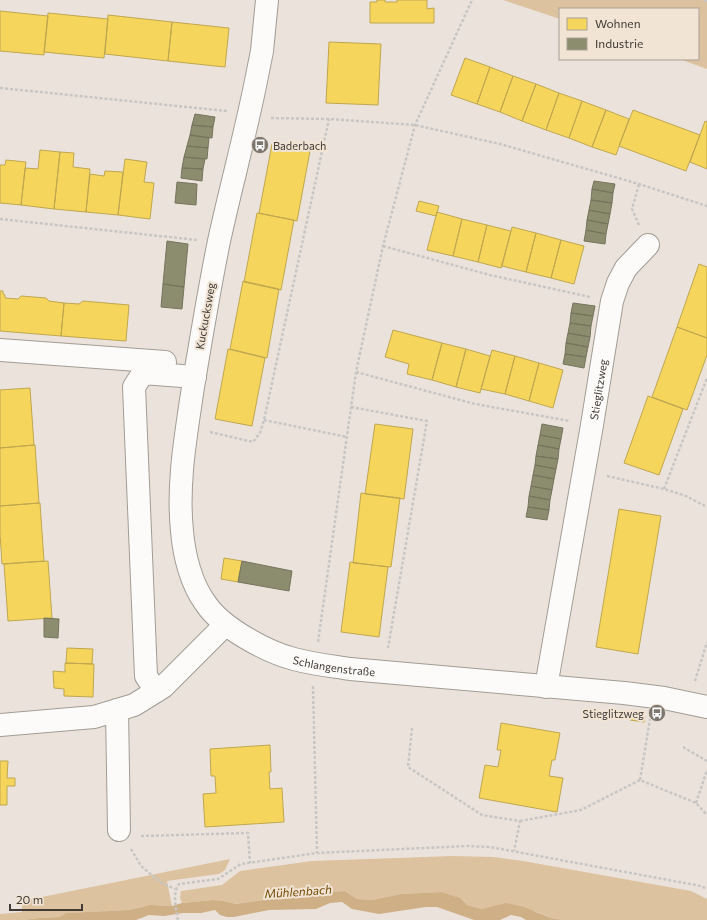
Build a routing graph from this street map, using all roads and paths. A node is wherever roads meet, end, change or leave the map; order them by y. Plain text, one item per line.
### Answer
1 (267, 0) edge
2 (472, 0) edge
3 (0, 88) edge
4 (249, 113) junction
5 (329, 119) junction
6 (415, 125) junction
7 (639, 184) junction
8 (707, 206) edge
9 (0, 219) edge
10 (219, 243) junction
11 (648, 245) joint
12 (383, 246) junction
13 (612, 301) junction
14 (0, 350) edge
15 (196, 371) junction
16 (356, 372) junction
17 (707, 378) edge
18 (351, 407) junction
19 (264, 420) junction
20 (592, 425) junction
21 (187, 426) junction
22 (347, 437) junction
23 (584, 471) junction
24 (664, 488) junction
25 (707, 507) edge
26 (225, 624) junction
27 (707, 642) edge
28 (315, 664) junction
29 (383, 673) junction
30 (546, 687) junction
31 (156, 692) junction
32 (654, 696) junction
33 (701, 705) edge
34 (116, 710) junction
35 (0, 725) edge
36 (412, 728) dead end
37 (683, 747) dead end
38 (707, 761) edge
39 (707, 770) edge
40 (640, 780) junction
41 (696, 803) junction
42 (707, 815) edge
43 (520, 821) junction
44 (119, 830) junction
45 (514, 851) junction
46 (318, 853) junction
47 (250, 862) junction
48 (175, 889) junction
49 (707, 889) edge
50 (178, 920) edge

1 - 4 street, Kuckucksweg
2 - 6 path
3 - 4 path
4 - 5 path
4 - 10 street, Kuckucksweg
5 - 6 path
5 - 19 path
6 - 7 path
6 - 12 path
7 - 8 path
7 - 11 path
9 - 10 path
10 - 15 street, Kuckucksweg
11 - 13 street, Stieglitzweg
12 - 13 path
12 - 16 path
13 - 20 street, Stieglitzweg
14 - 15 street
15 - 21 street, Kuckucksweg
15 - 31 street
16 - 18 path
16 - 20 path
17 - 24 path
18 - 22 path
18 - 29 path
19 - 21 path
19 - 22 path
20 - 23 street, Stieglitzweg
21 - 26 street, Kuckucksweg
22 - 28 path
23 - 24 path
23 - 30 street, Stieglitzweg
24 - 25 path
26 - 28 street, Schlangenstraße
26 - 31 street
27 - 33 path
28 - 29 street, Schlangenstraße
28 - 46 path
29 - 30 street, Schlangenstraße
30 - 32 street, Schlangenstraße
31 - 34 street
32 - 33 street, Schlangenstraße
32 - 40 path
34 - 35 street
34 - 44 street
36 - 43 path
37 - 38 path
39 - 41 path
40 - 41 path
40 - 43 path
41 - 42 path
43 - 45 path
44 - 47 path
44 - 48 path
45 - 46 path
45 - 49 path
46 - 47 path
47 - 48 path
48 - 50 path

